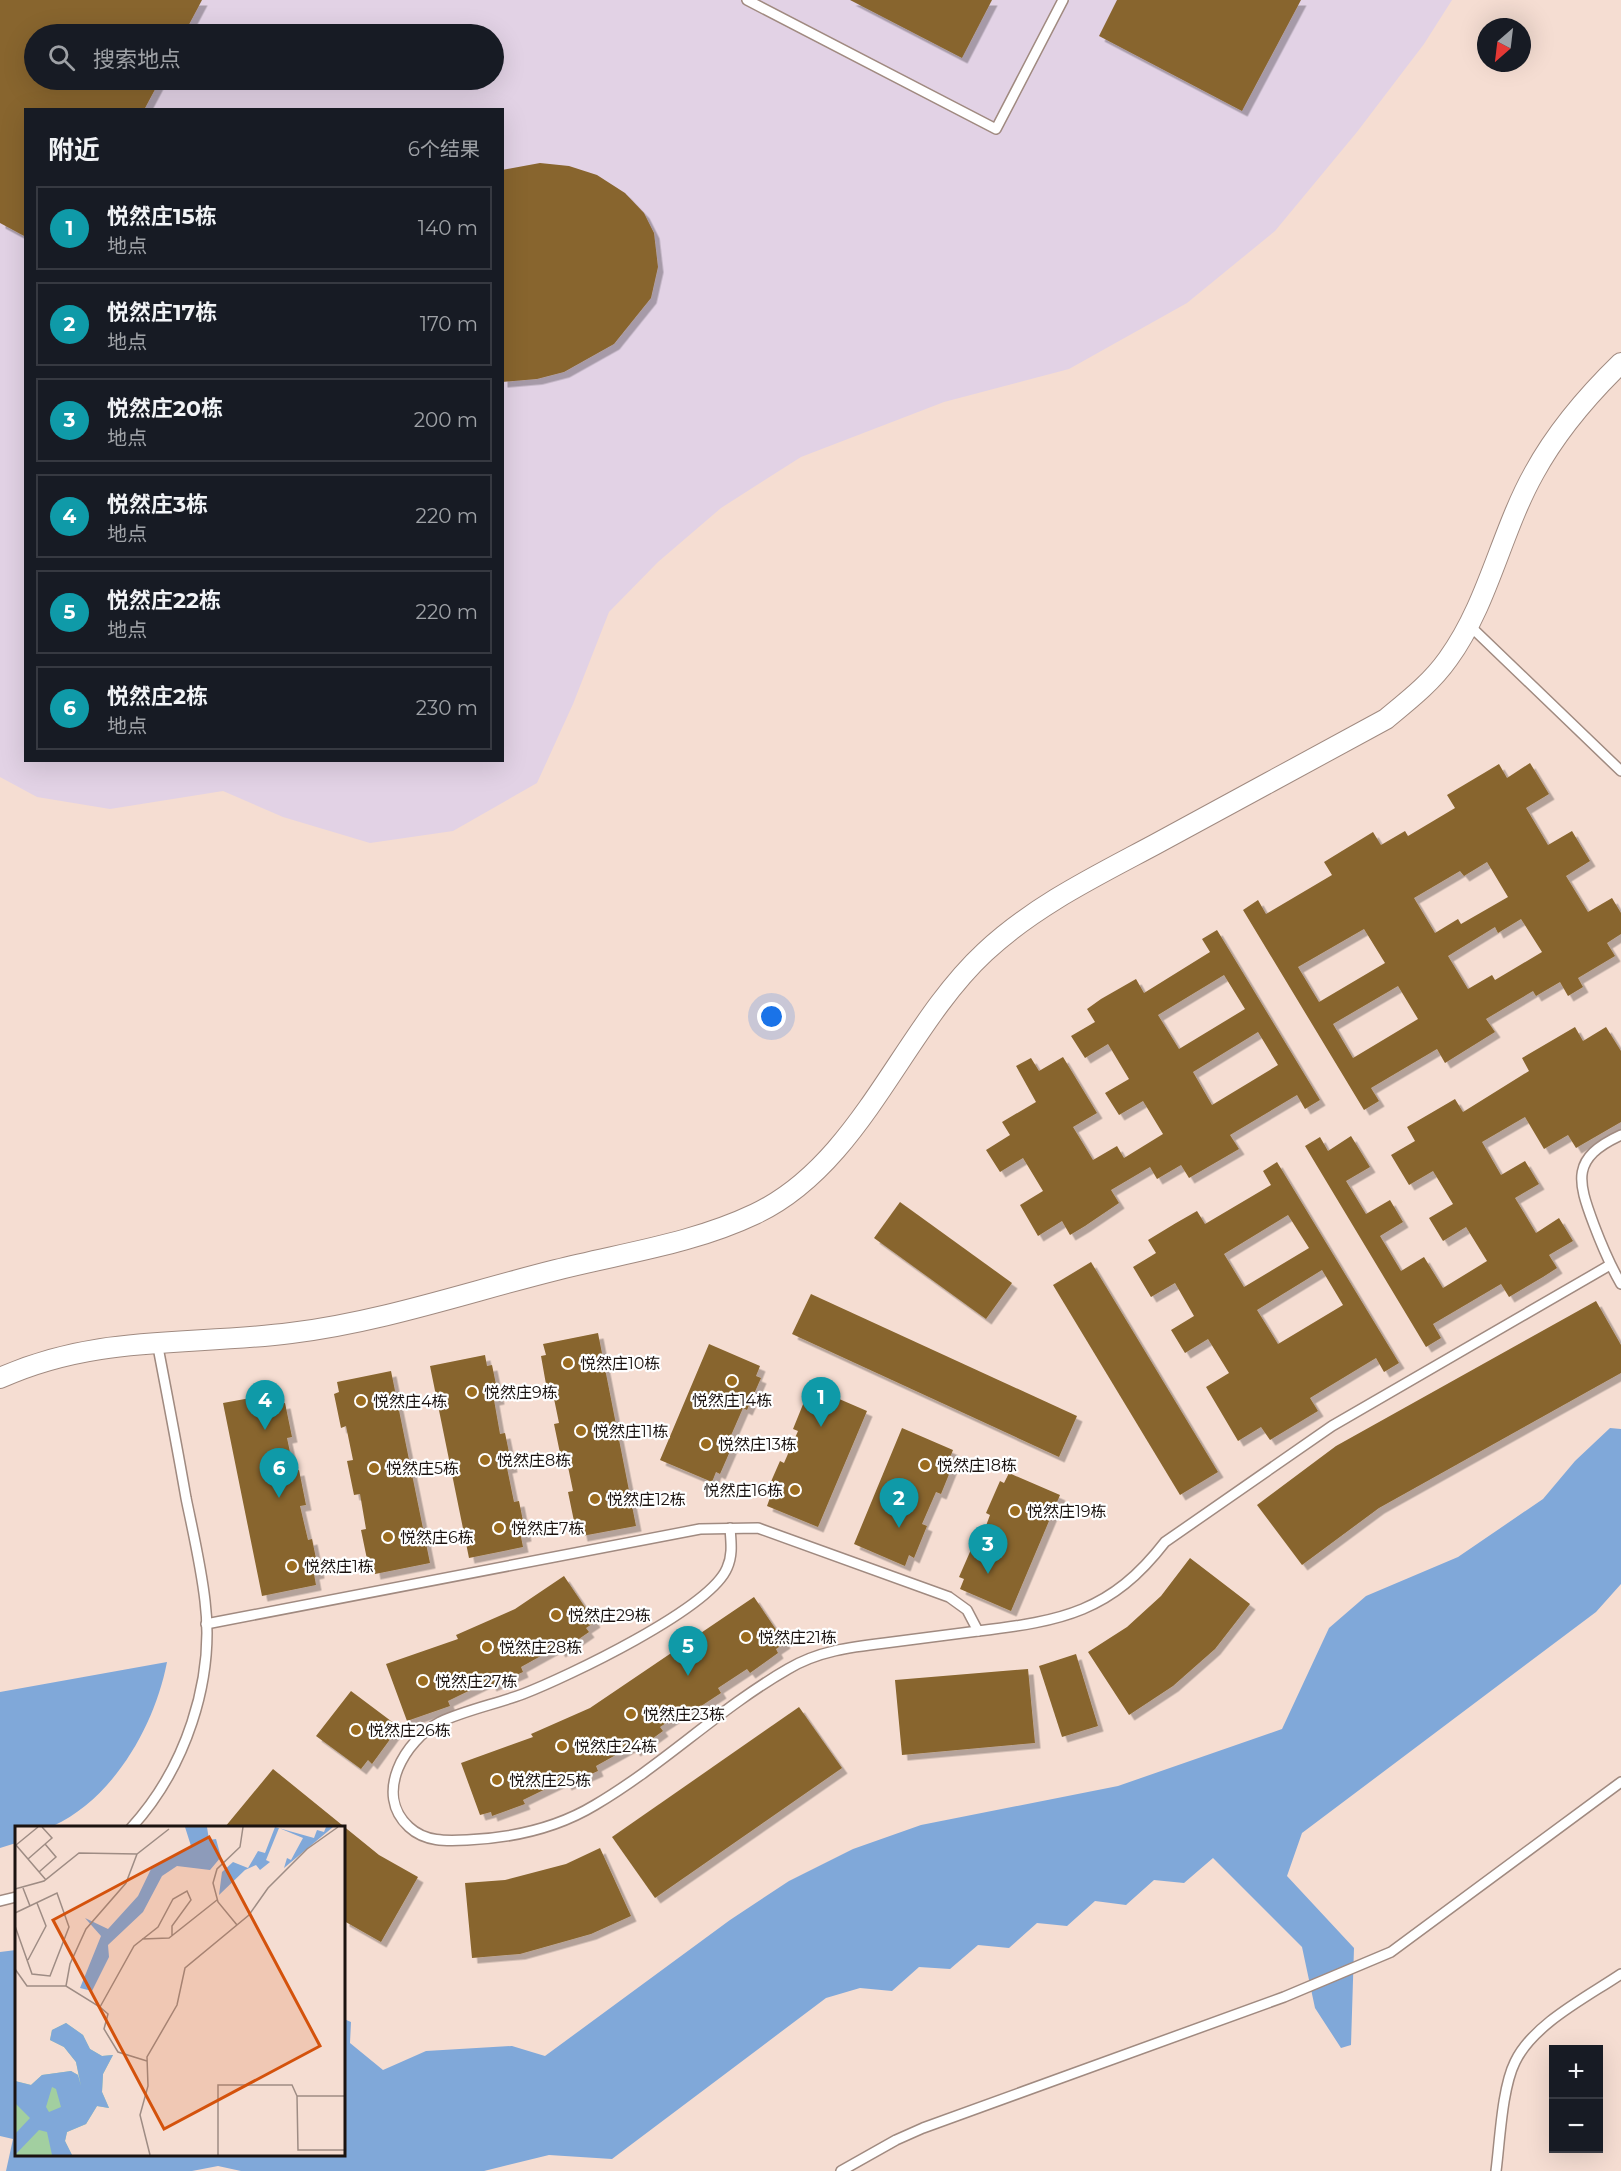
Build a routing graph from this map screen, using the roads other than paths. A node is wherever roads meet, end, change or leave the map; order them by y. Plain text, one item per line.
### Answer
1 (747, 0) edge
2 (1063, 0) edge
3 (1621, 363) edge
4 (1468, 624) junction
5 (1621, 771) edge
6 (1621, 1135) edge
7 (1610, 1265) junction
8 (1621, 1284) edge
9 (157, 1342) junction
10 (0, 1378) edge
11 (730, 1528) junction
12 (206, 1624) junction
13 (978, 1631) junction
14 (1621, 1782) edge
15 (131, 1826) edge
16 (15, 1897) edge
17 (0, 1901) edge
18 (1621, 1974) edge
19 (841, 2171) edge
20 (1496, 2171) edge

1 - 2 lane
3 - 4 street
4 - 5 lane
4 - 9 street
6 - 7 lane
7 - 8 lane
7 - 13 lane
9 - 10 street
9 - 12 lane
11 - 12 lane
11 - 13 lane
11 - 13 lane
12 - 15 lane
14 - 19 lane
16 - 17 lane
18 - 20 lane

